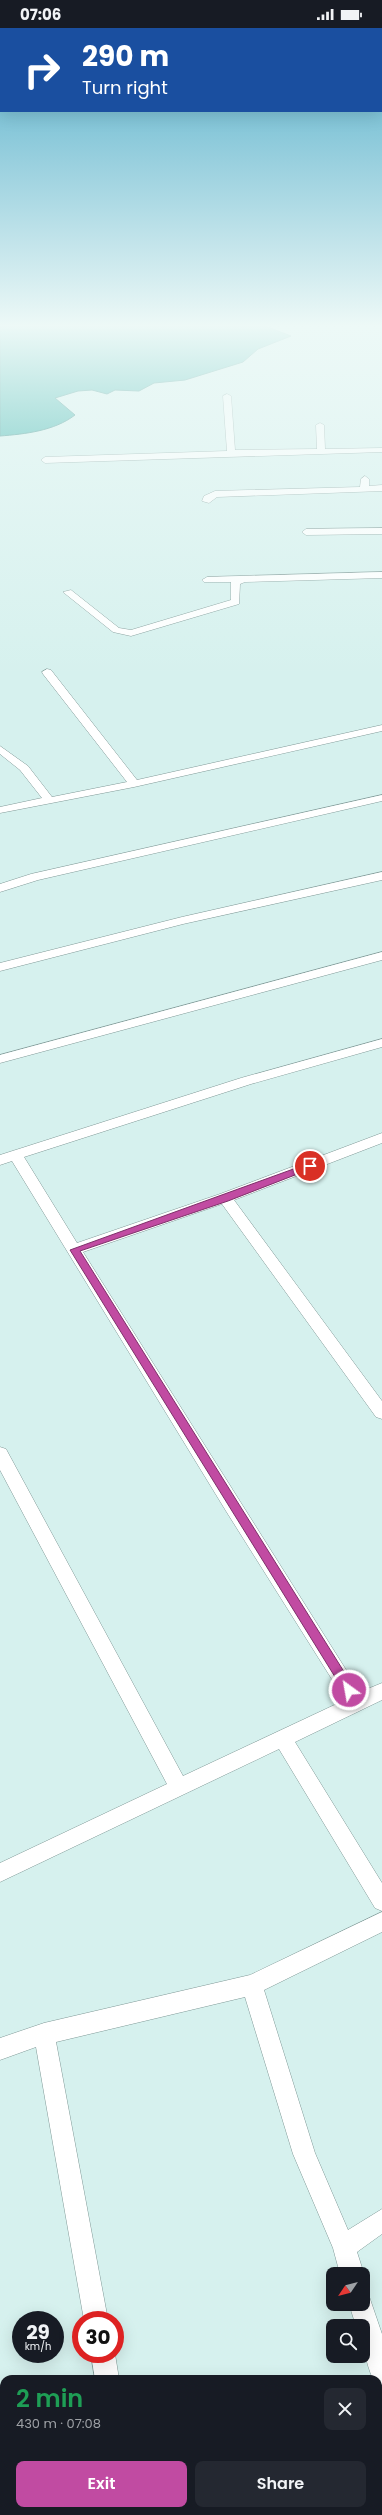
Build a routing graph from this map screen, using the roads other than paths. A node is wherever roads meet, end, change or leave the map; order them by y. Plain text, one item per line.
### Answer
1 (230, 442) edge
2 (321, 442) edge
3 (382, 450) edge
4 (321, 452) junction
5 (231, 453) junction
6 (45, 460) dead end
7 (382, 488) edge
8 (206, 501) dead end
9 (382, 531) edge
10 (306, 532) dead end
11 (382, 575) edge
12 (242, 579) junction
13 (207, 580) dead end
14 (68, 592) dead end
15 (48, 672) dead end
16 (382, 728) edge
17 (0, 749) edge
18 (134, 784) junction
19 (382, 798) edge
20 (49, 800) junction
21 (0, 810) edge
22 (382, 876) edge
23 (0, 888) edge
24 (382, 956) edge
25 (0, 967) edge
26 (382, 1043) edge
27 (0, 1059) edge
28 (382, 1138) edge
29 (8, 1158) edge
30 (224, 1198) junction
31 (74, 1250) junction
32 (380, 1408) edge
33 (0, 1454) edge
34 (382, 1691) edge
35 (357, 1703) junction
36 (283, 1738) junction
37 (179, 1788) junction
38 (0, 1873) edge
39 (382, 1901) edge
40 (382, 1922) edge
41 (252, 1985) junction
42 (44, 2034) junction
43 (0, 2049) edge
44 (382, 2220) edge
45 (344, 2247) junction
46 (350, 2267) edge
47 (94, 2311) edge
48 (363, 2311) edge
49 (104, 2363) edge
50 (382, 2374) edge
51 (106, 2375) edge

1 - 5 street
2 - 4 street
3 - 4 street
4 - 5 street
5 - 6 street
7 - 8 street
9 - 10 street
11 - 12 street
12 - 13 street
12 - 14 street
15 - 18 street
16 - 18 street
17 - 20 street
18 - 20 street
19 - 23 street
20 - 21 street
22 - 25 street
24 - 27 street
26 - 29 street
28 - 30 street
29 - 31 street
30 - 31 street
30 - 32 street
31 - 35 street
33 - 37 street
34 - 35 street
35 - 36 street
36 - 37 street
36 - 39 street
37 - 38 street
40 - 41 street
41 - 42 street
41 - 45 street
42 - 43 street
42 - 47 street
44 - 45 street
45 - 46 street
48 - 50 street
49 - 51 street

